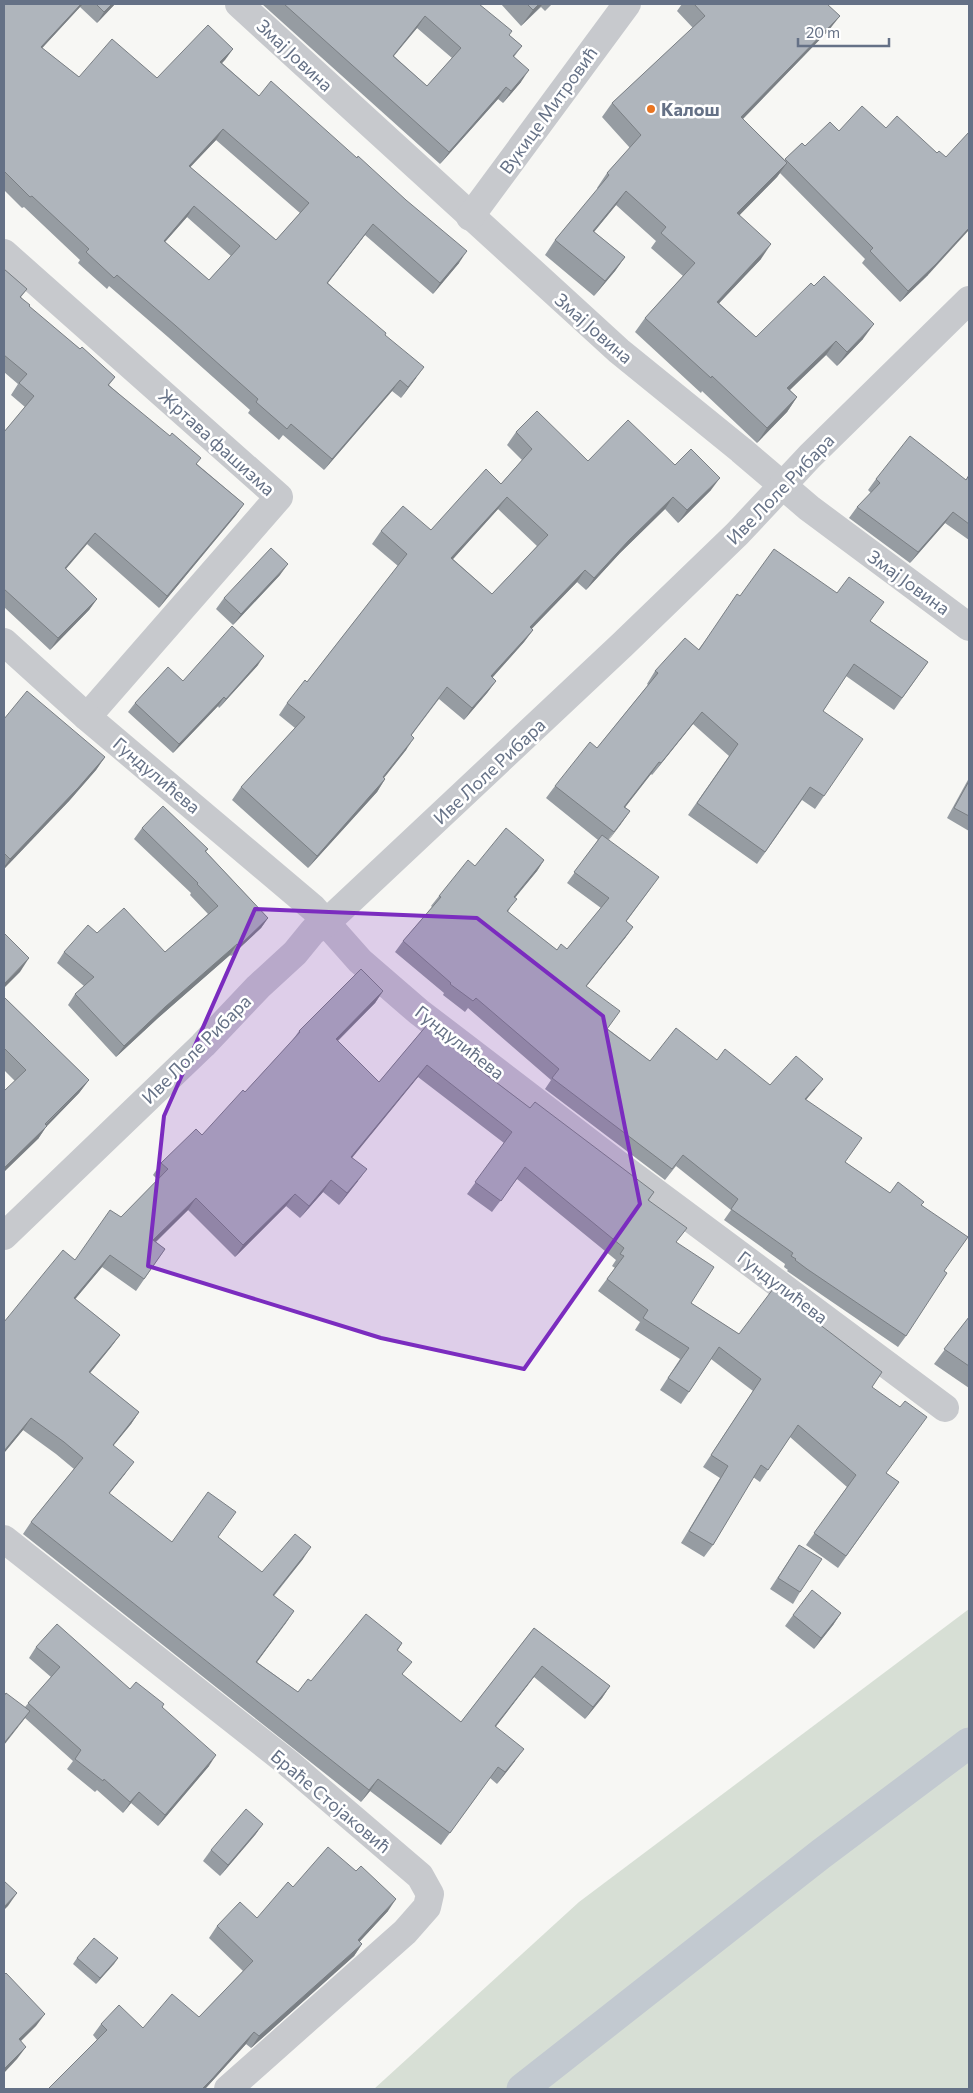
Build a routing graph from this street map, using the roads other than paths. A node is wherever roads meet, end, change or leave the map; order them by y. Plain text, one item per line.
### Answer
1 (239, 4) edge
2 (626, 4) edge
3 (470, 216) junction
4 (4, 253) edge
5 (969, 300) edge
6 (782, 485) junction
7 (969, 627) edge
8 (5, 645) edge
9 (87, 717) junction
10 (326, 923) junction
11 (4, 1236) edge
12 (945, 1408) dead end
13 (4, 1539) edge
14 (228, 2089) edge

1 - 3 street, Змај Јовина
2 - 3 street, Вукице Митровић
3 - 6 street, Змај Јовина
4 - 9 street, Жртава фашизма
5 - 6 street, Иве Лоле Рибара
6 - 7 street, Змај Јовина
6 - 10 street, Иве Лоле Рибара
8 - 9 street, Гундулићева
9 - 10 street, Гундулићева
10 - 11 street, Иве Лоле Рибара
10 - 12 street, Гундулићева
13 - 14 street, Браће Стојаковић

